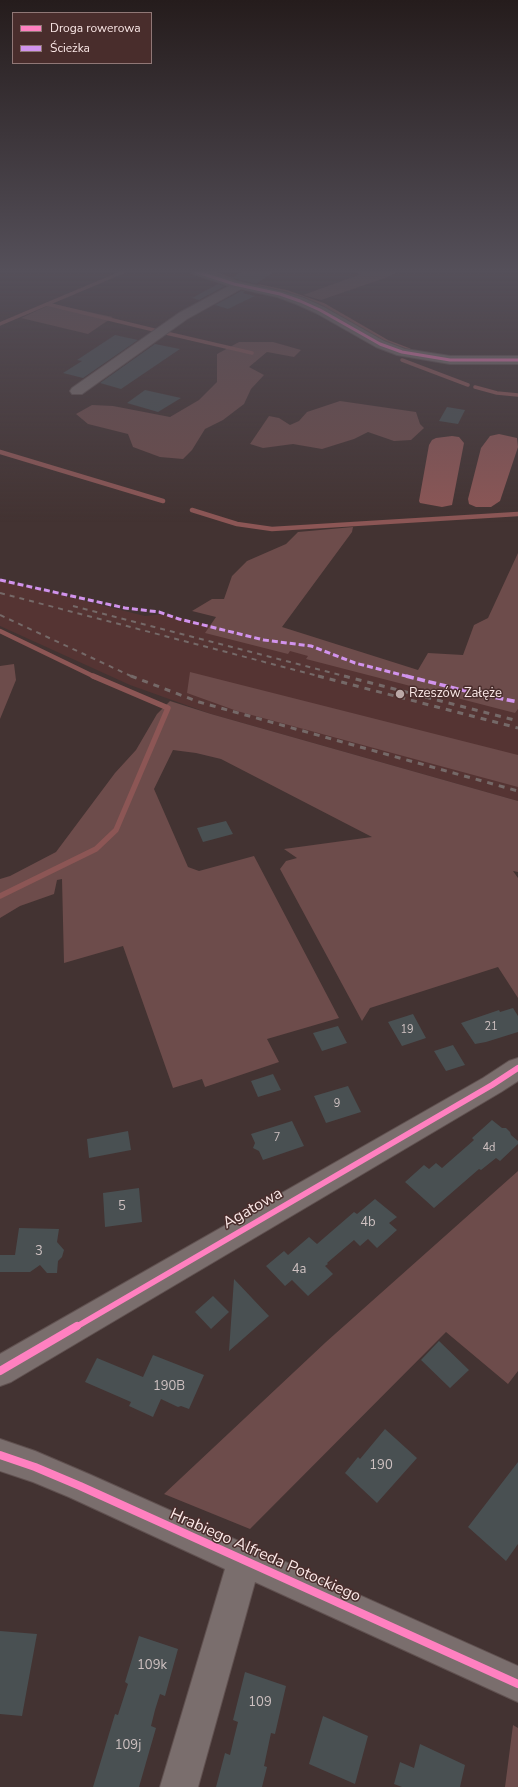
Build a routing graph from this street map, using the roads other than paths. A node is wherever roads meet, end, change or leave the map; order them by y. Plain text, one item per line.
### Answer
1 (127, 355) edge
2 (422, 355) edge
3 (518, 360) edge
4 (77, 391) dead end
5 (518, 1068) edge
6 (0, 1371) edge
7 (0, 1455) edge
8 (244, 1560) junction
9 (518, 1684) edge
10 (179, 1787) edge

1 - 4 street
2 - 3 street
5 - 6 street, Agatowa
7 - 8 street, Hrabiego Alfreda Potockiego
8 - 9 street, Hrabiego Alfreda Potockiego
8 - 10 street, Hrabiego Alfreda Potockiego

